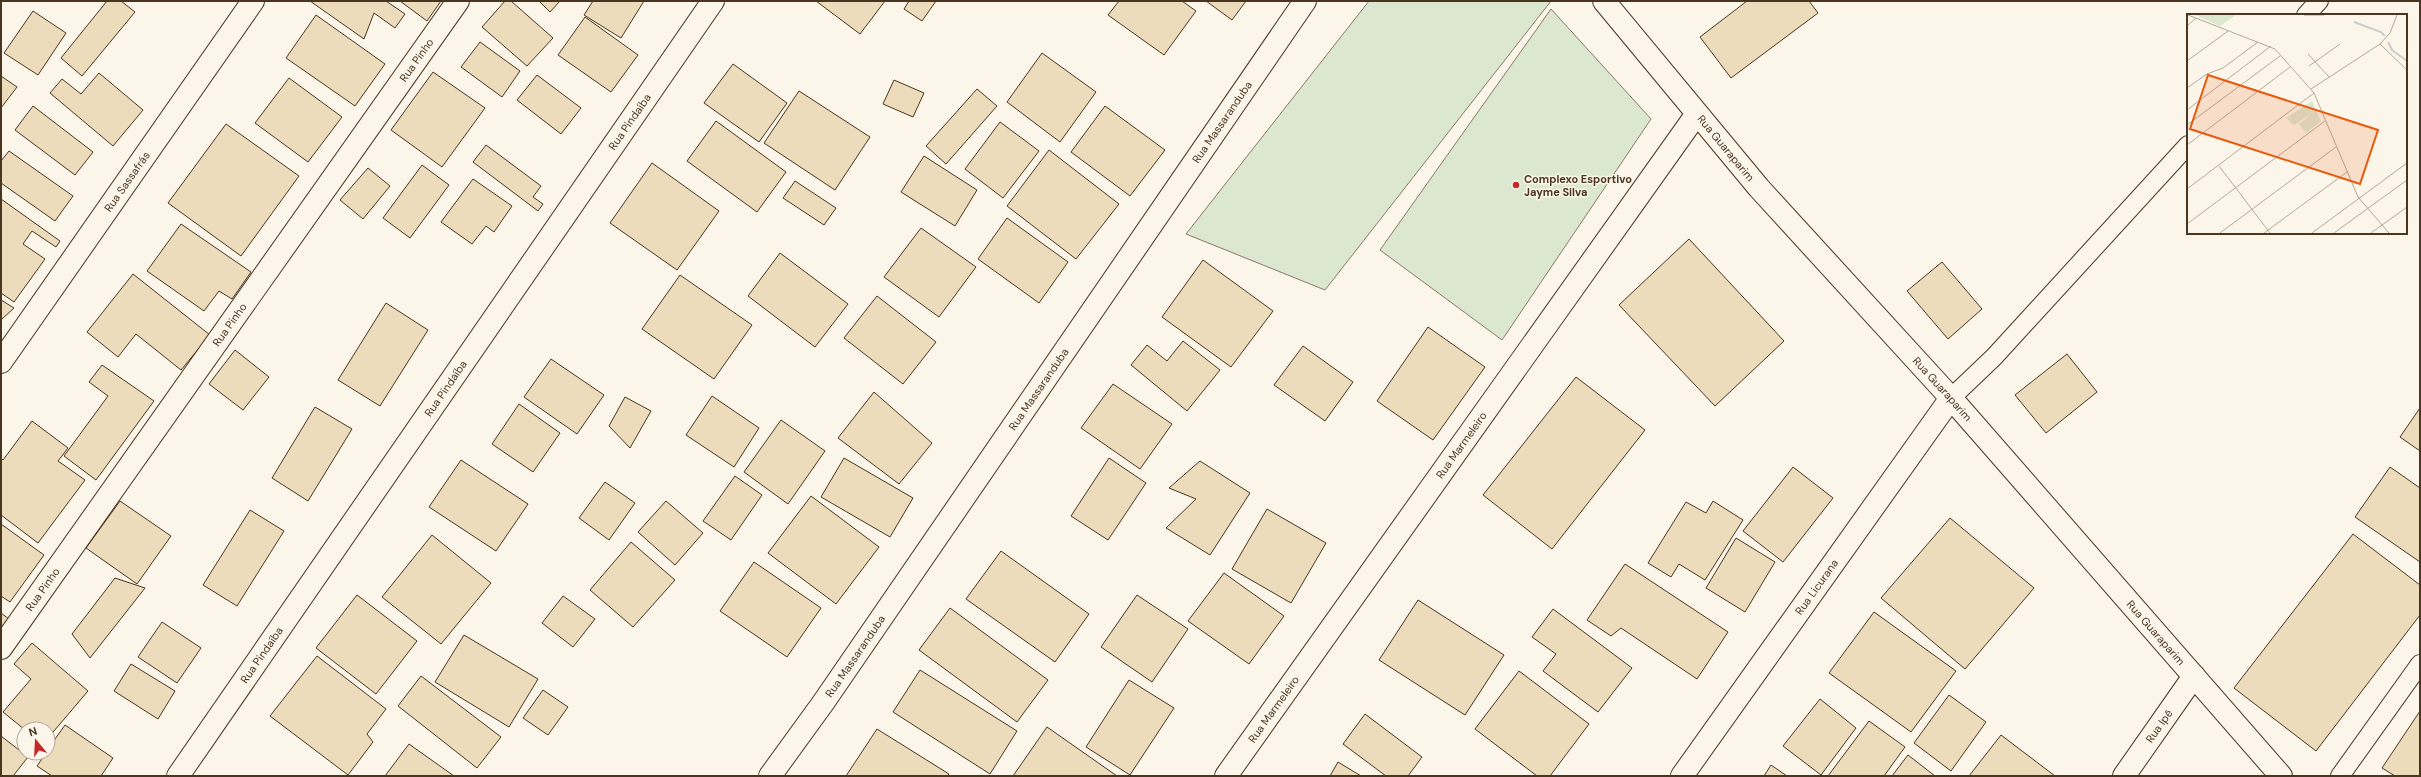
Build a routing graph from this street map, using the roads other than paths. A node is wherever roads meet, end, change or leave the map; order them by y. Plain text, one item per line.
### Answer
1 (253, 1) edge
2 (458, 1) edge
3 (713, 1) edge
4 (1305, 1) edge
5 (1604, 1) edge
6 (2319, 1) edge
7 (2307, 14) edge
8 (1696, 115) junction
9 (2187, 145) edge
10 (1, 362) edge
11 (1951, 398) junction
12 (1, 648) edge
13 (2420, 664) edge
14 (2194, 676) junction
15 (178, 776) edge
16 (770, 776) edge
17 (1226, 776) edge
18 (1682, 776) edge
19 (2124, 776) edge
20 (2281, 776) edge
21 (2340, 776) edge

1 - 10 street, Rua Sassafrás
2 - 12 street, Rua Pinho
3 - 15 street, Rua Pindaíba
4 - 16 street, Rua Massaranduba
5 - 8 street, Rua Guaraparim
6 - 7 lane
8 - 11 street, Rua Guaraparim
8 - 17 street, Rua Marmeleiro
9 - 11 lane
11 - 14 street, Rua Guaraparim
11 - 18 street, Rua Licurana
13 - 21 lane
14 - 19 street, Rua Ipê
14 - 20 street, Rua Guaraparim

